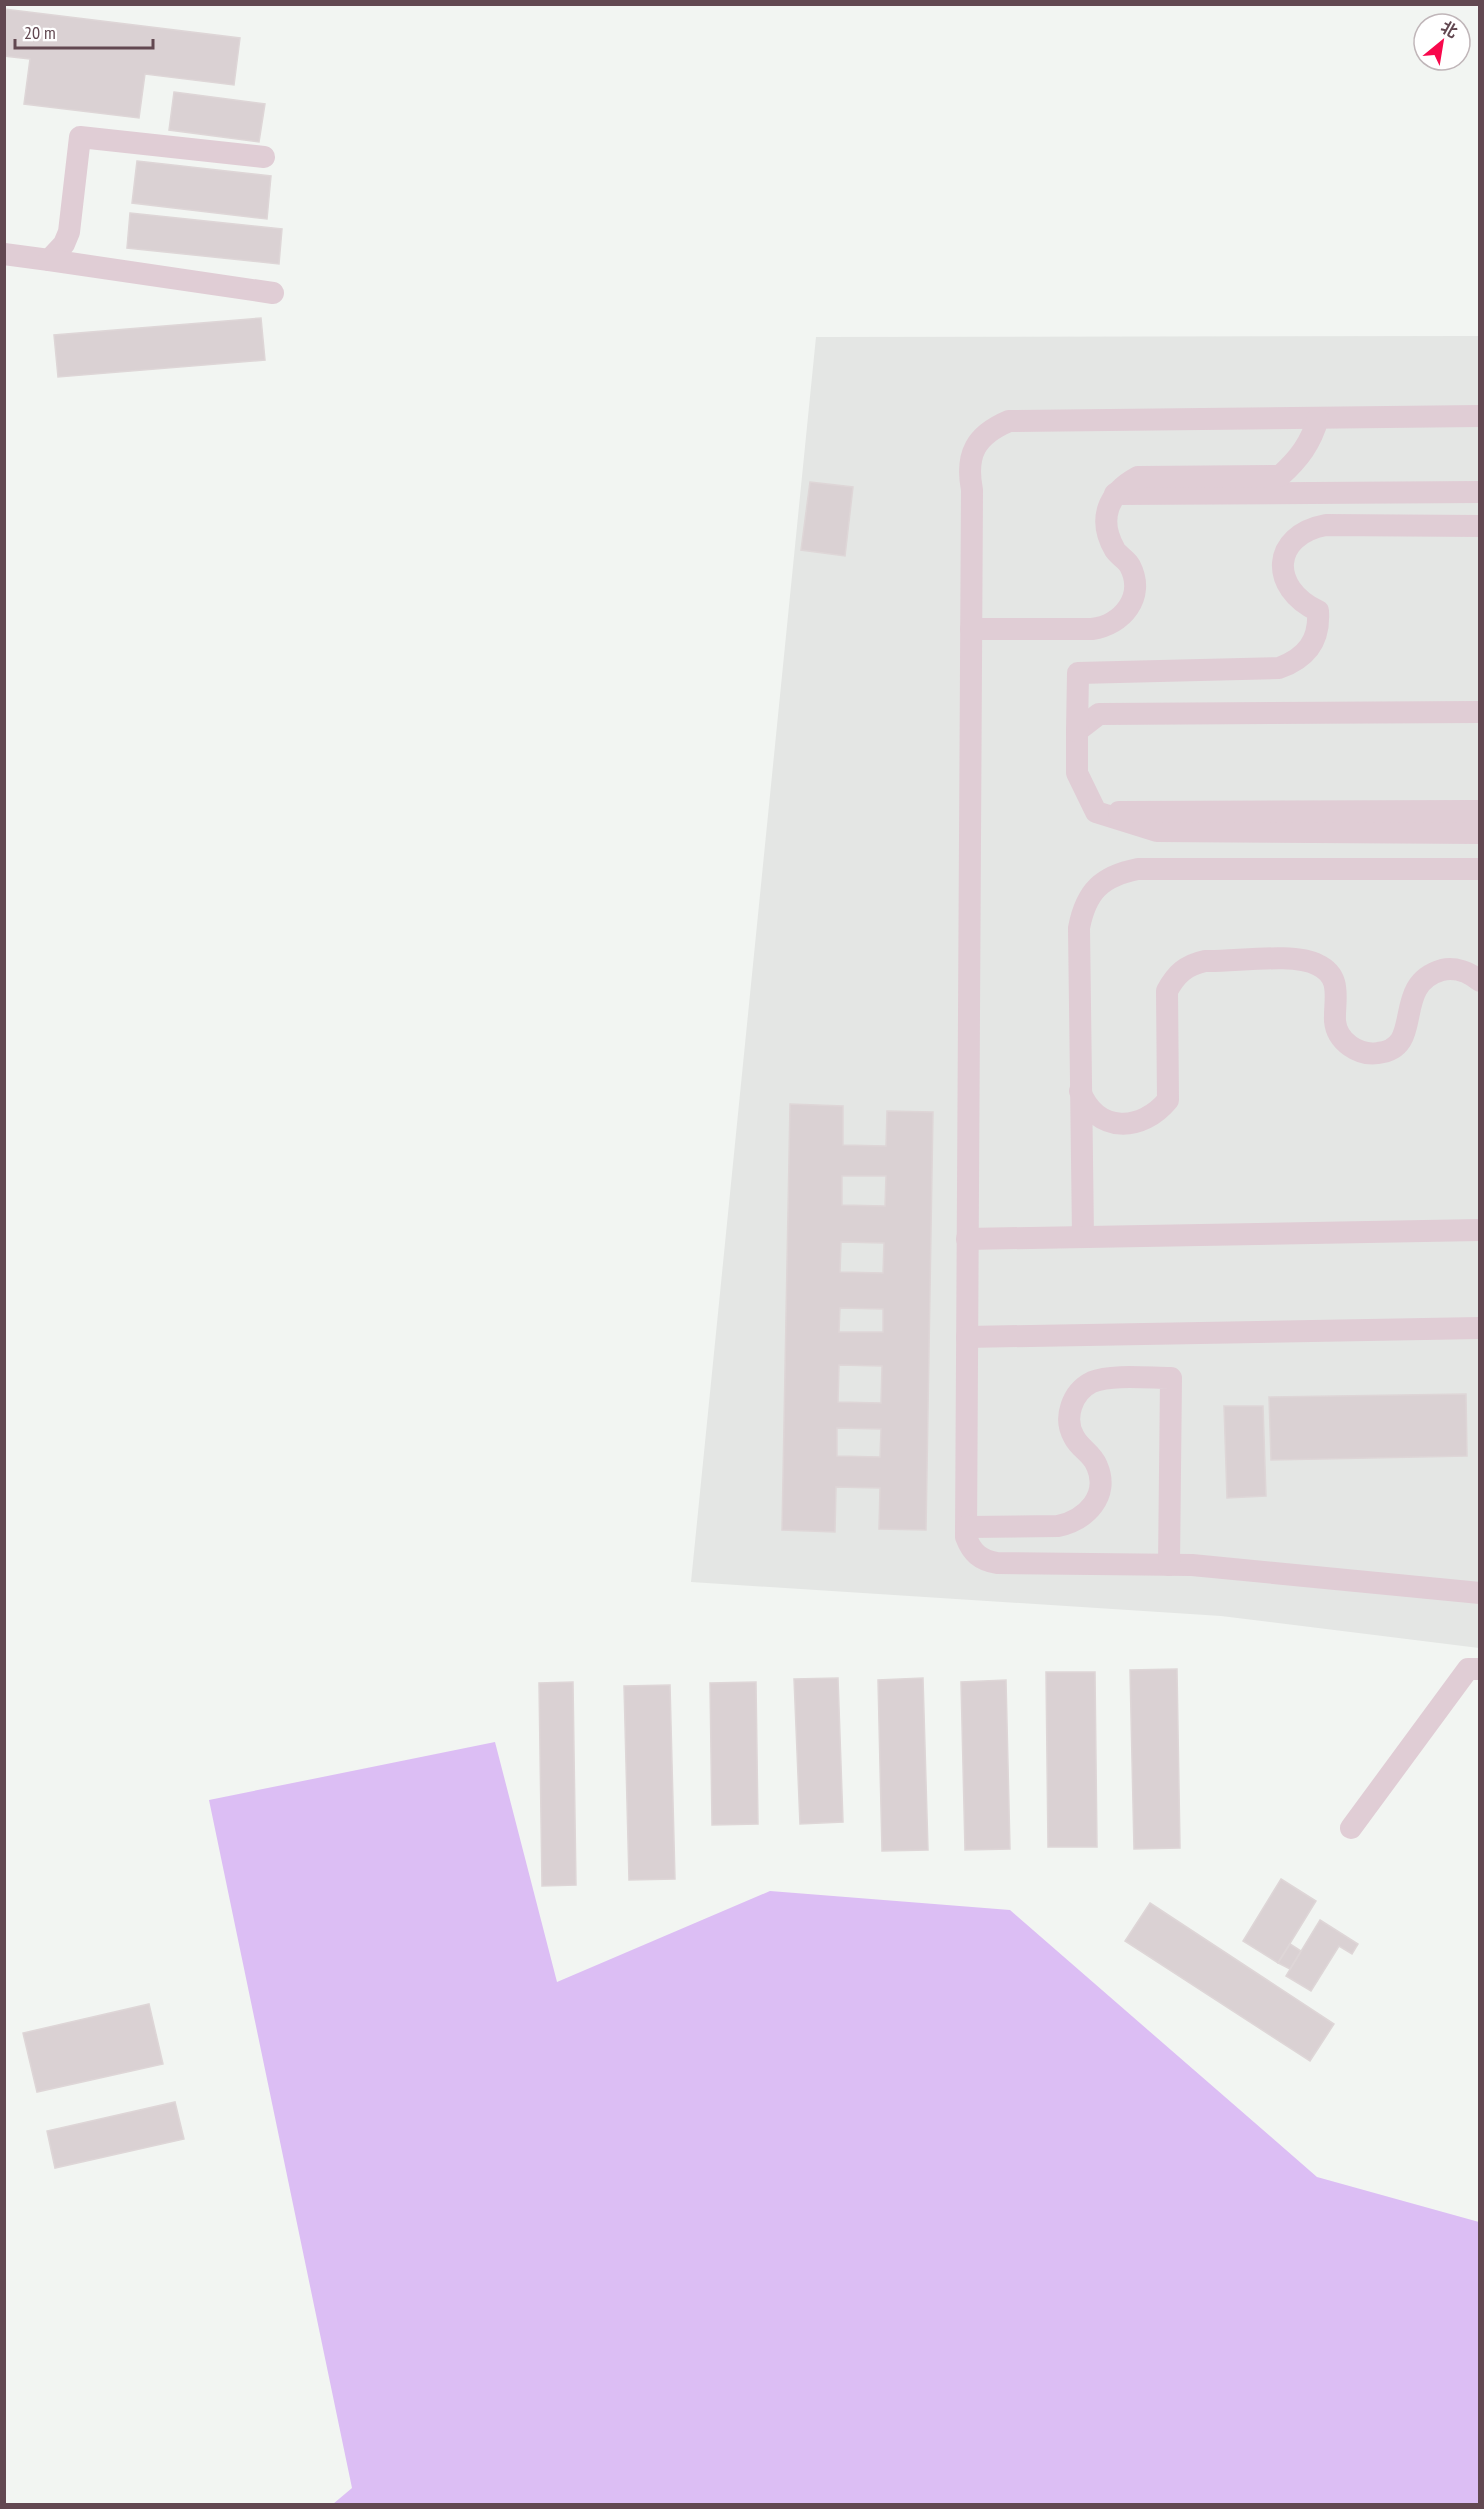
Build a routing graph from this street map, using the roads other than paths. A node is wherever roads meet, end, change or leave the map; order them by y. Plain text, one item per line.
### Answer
1 (264, 157) dead end
2 (4, 254) edge
3 (49, 260) junction
4 (273, 293) dead end
5 (1479, 416) edge
6 (1318, 418) junction
7 (1479, 492) edge
8 (1115, 494) junction
9 (1479, 526) edge
10 (971, 629) junction
11 (1479, 712) edge
12 (1077, 731) junction
13 (1479, 811) edge
14 (1096, 812) junction
15 (1479, 833) edge
16 (1479, 869) edge
17 (1479, 981) edge
18 (1081, 1057) junction
19 (1479, 1230) edge
20 (1083, 1236) junction
21 (968, 1239) junction
22 (1479, 1328) edge
23 (967, 1337) junction
24 (966, 1527) junction
25 (1169, 1564) junction
26 (1479, 1593) edge
27 (1479, 1669) edge
28 (1351, 1828) dead end

1 - 3 lane
2 - 3 lane
3 - 4 lane
5 - 6 lane
6 - 8 lane
6 - 10 lane
7 - 8 lane
8 - 10 lane
9 - 12 lane
10 - 21 lane
11 - 12 lane
12 - 14 lane
13 - 14 lane
14 - 15 lane
16 - 18 lane
17 - 18 lane
18 - 20 lane
19 - 20 lane
20 - 21 lane
21 - 23 lane
22 - 23 lane
23 - 24 lane
24 - 25 lane
24 - 25 lane
25 - 26 lane
27 - 28 lane

